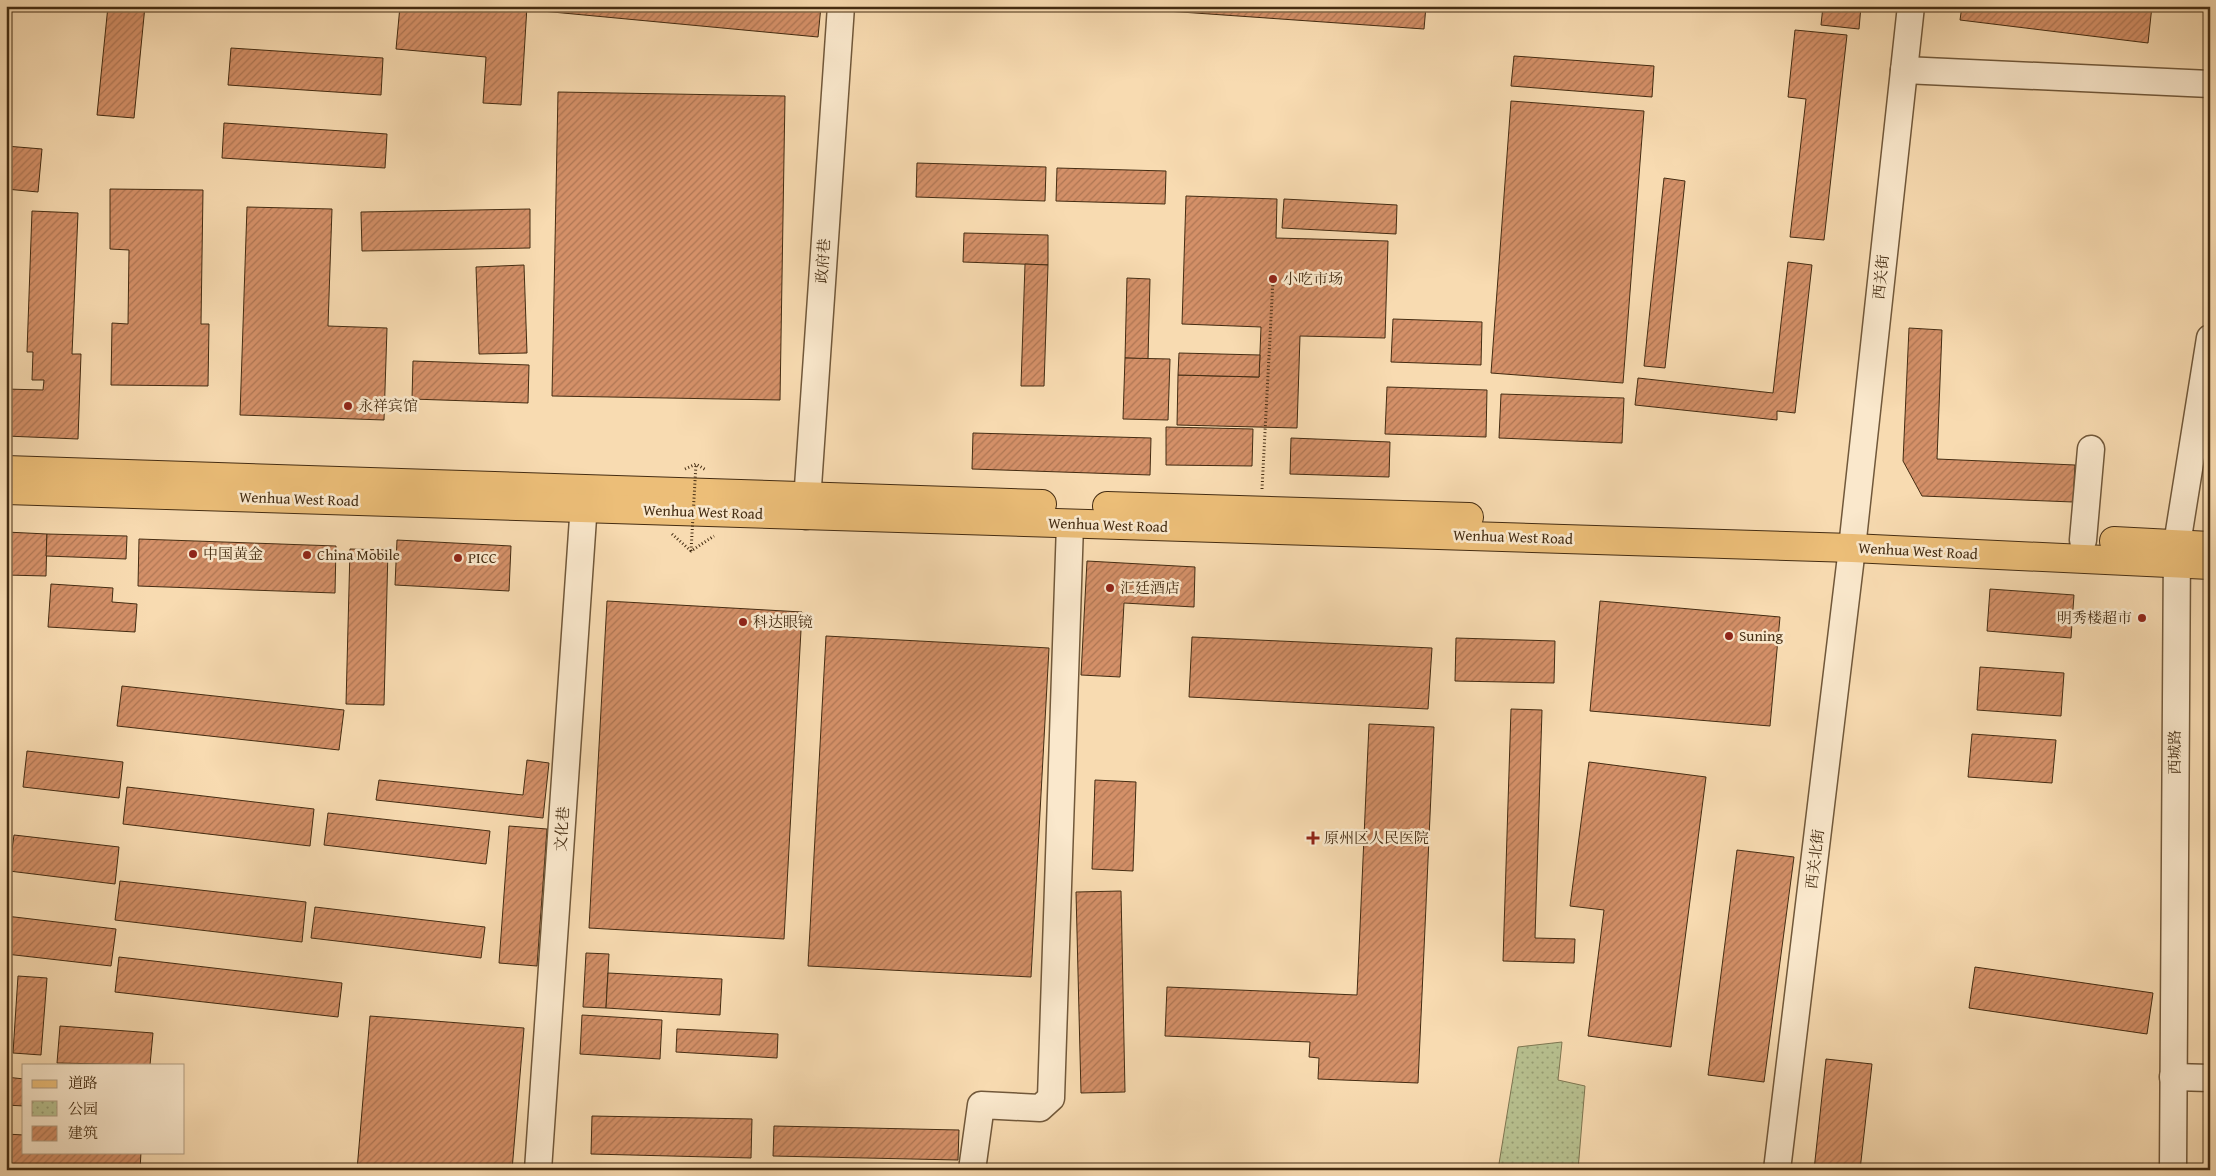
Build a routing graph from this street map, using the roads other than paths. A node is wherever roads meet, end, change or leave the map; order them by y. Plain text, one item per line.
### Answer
1 (841, 6) edge
2 (1911, 6) edge
3 (1904, 70) junction
4 (2210, 84) edge
5 (2210, 338) edge
6 (2091, 449) dead end
7 (6, 470) edge
8 (6, 490) edge
9 (585, 499) junction
10 (807, 506) junction
11 (1070, 524) junction
12 (1853, 538) junction
13 (2083, 540) junction
14 (2210, 546) edge
15 (2177, 554) junction
16 (2210, 565) edge
17 (2173, 1077) junction
18 (2210, 1078) edge
19 (538, 1170) edge
20 (972, 1170) edge
21 (1777, 1170) edge
22 (2173, 1170) edge

1 - 10 street, 政府巷
2 - 3 street, 西关街
3 - 4 street
3 - 12 street, 西关街
5 - 15 street, 西城路
6 - 13 street
7 - 9 main road, Wenhua West Road
8 - 9 main road, Wenhua West Road
9 - 10 main road, Wenhua West Road
9 - 19 street, 文化巷
10 - 11 main road, Wenhua West Road
10 - 12 main road, Wenhua West Road
11 - 12 main road, Wenhua West Road
11 - 20 street
12 - 13 main road, Wenhua West Road
12 - 15 main road, Wenhua West Road
12 - 21 street, 西关北街
13 - 15 main road, Wenhua West Road
14 - 15 main road, Wenhua West Road
15 - 16 main road, Wenhua West Road
15 - 17 street, 西城路
17 - 18 street
17 - 22 street, 西城路

